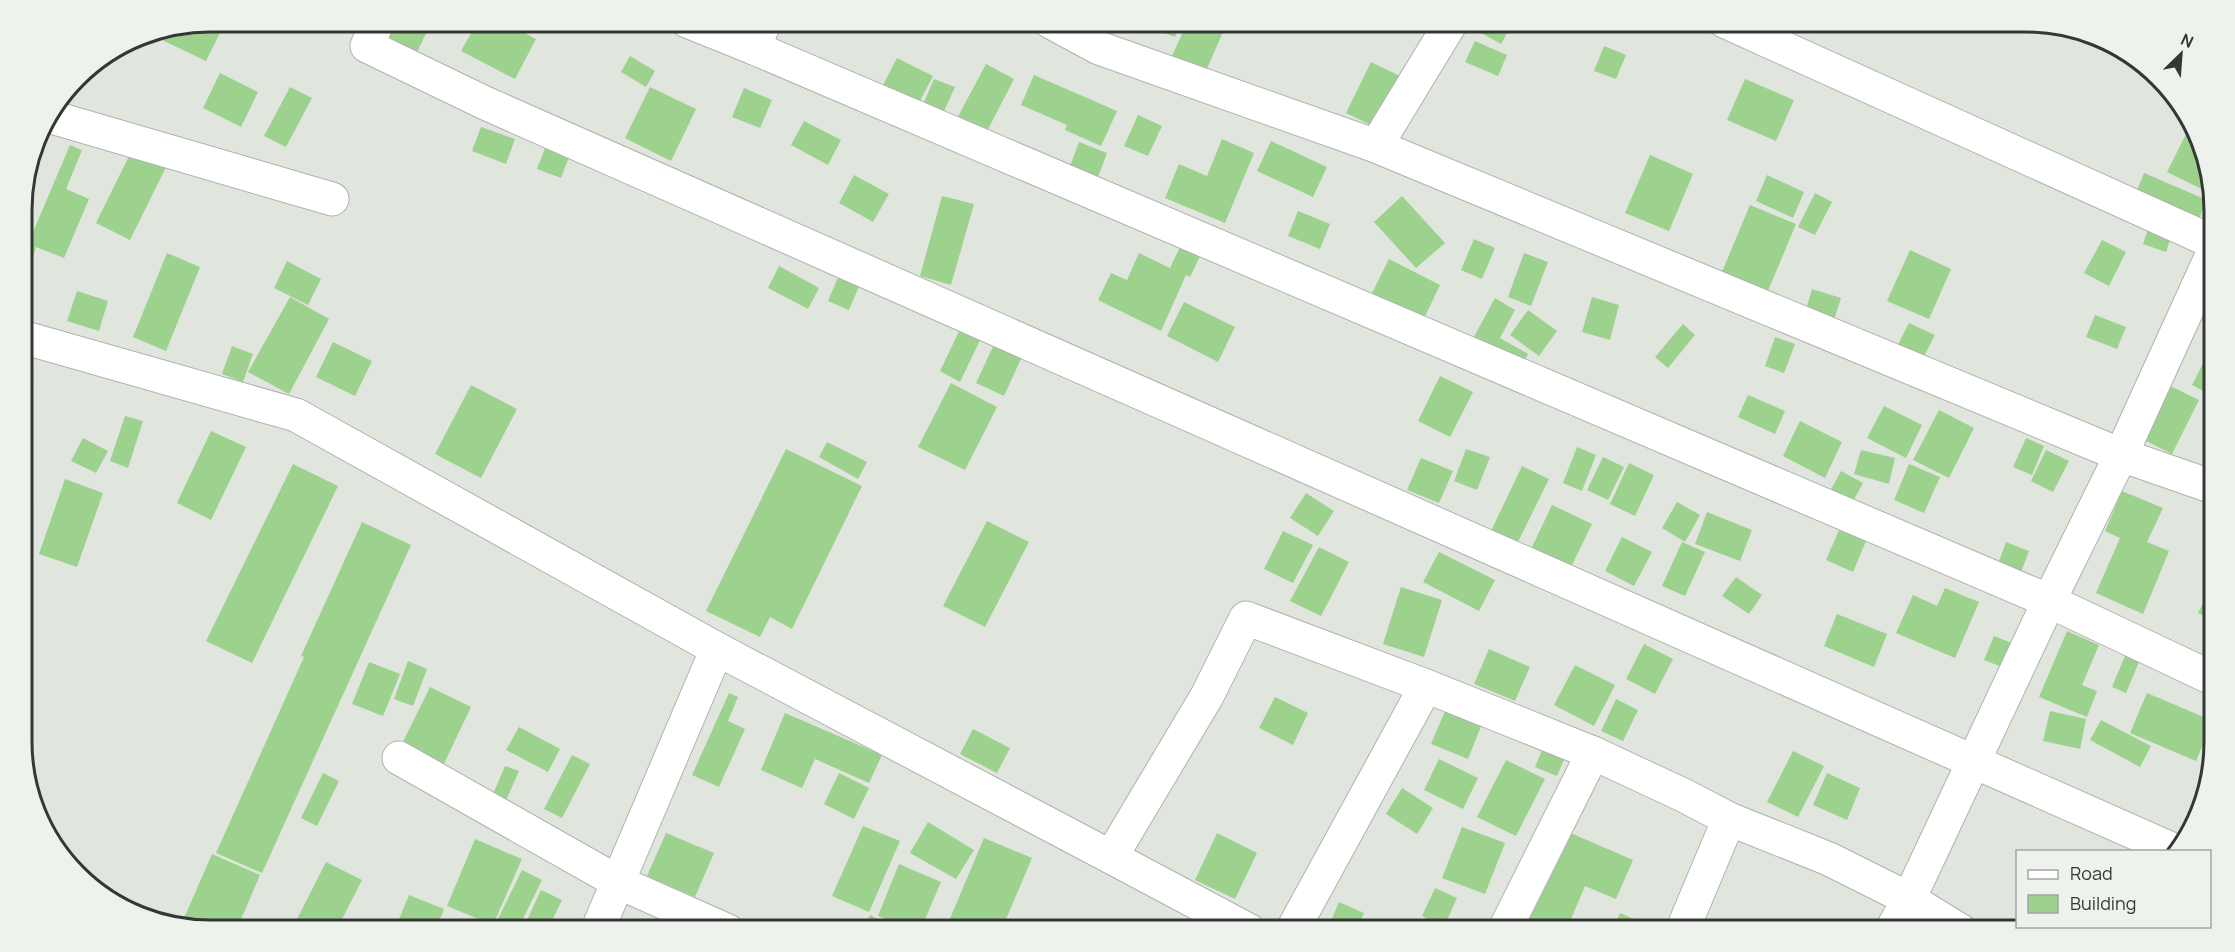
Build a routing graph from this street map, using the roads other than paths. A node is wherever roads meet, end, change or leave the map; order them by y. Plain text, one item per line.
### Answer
1 (373, 32) edge
2 (744, 32) edge
3 (1069, 32) edge
4 (1445, 32) edge
5 (1748, 32) edge
6 (760, 35) edge
7 (56, 118) edge
8 (1376, 146) junction
9 (332, 199) dead end
10 (2204, 238) edge
11 (2204, 273) edge
12 (32, 340) edge
13 (2121, 455) junction
14 (2204, 484) edge
15 (2049, 601) junction
16 (717, 649) junction
17 (2204, 675) edge
18 (1426, 686) junction
19 (1593, 753) junction
20 (399, 758) dead end
21 (1974, 761) junction
22 (1729, 819) junction
23 (2169, 848) edge
24 (1111, 857) junction
25 (618, 882) junction
26 (1909, 899) junction
27 (602, 920) edge
28 (703, 920) edge
29 (1229, 920) edge
30 (1298, 920) edge
31 (1510, 920) edge
32 (1687, 920) edge
33 (1897, 920) edge
34 (1943, 920) edge

1 - 21 street
2 - 6 street
3 - 8 street
4 - 8 street
5 - 10 street
6 - 15 street
7 - 9 street
8 - 13 street
11 - 13 street
12 - 16 street
13 - 14 street
13 - 15 street
15 - 17 street
15 - 21 street
16 - 24 street
16 - 25 street
18 - 19 street
18 - 24 street
18 - 30 street
19 - 22 street
19 - 31 street
20 - 25 street
21 - 23 street
21 - 26 street
22 - 26 street
22 - 32 street
24 - 29 street
25 - 27 street
25 - 28 street
26 - 33 street
26 - 34 street

